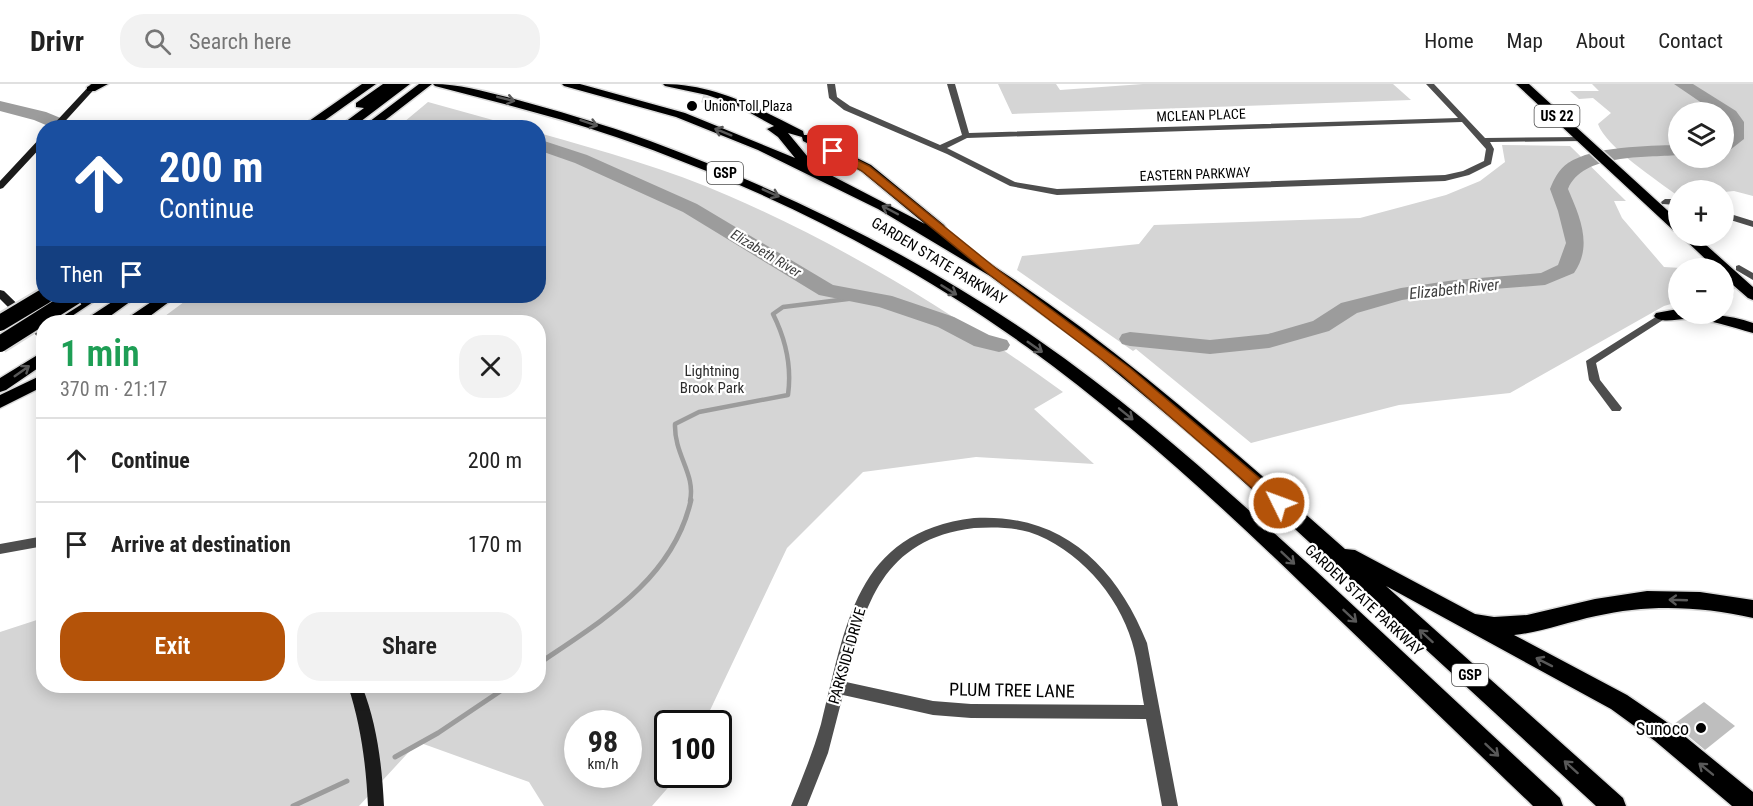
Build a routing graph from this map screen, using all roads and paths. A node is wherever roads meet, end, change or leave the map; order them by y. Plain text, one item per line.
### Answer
1 (370, 84) edge
2 (391, 84) edge
3 (404, 84) edge
4 (426, 84) edge
5 (433, 84) edge
6 (439, 84) edge
7 (568, 84) edge
8 (658, 84) edge
9 (831, 84) edge
10 (951, 84) edge
11 (1430, 84) edge
12 (1522, 84) edge
13 (1534, 84) edge
14 (96, 86) edge
15 (677, 86) edge
16 (61, 120) edge
17 (317, 120) edge
18 (339, 120) edge
19 (353, 120) edge
20 (378, 120) edge
21 (390, 120) edge
22 (1465, 120) junction
23 (966, 136) junction
24 (1484, 140) junction
25 (1592, 144) junction
26 (36, 148) edge
27 (940, 148) junction
28 (1623, 170) junction
29 (815, 173) junction
30 (0, 186) edge
31 (1668, 199) edge
32 (1668, 217) edge
33 (1734, 218) edge
34 (1753, 224) edge
35 (1698, 246) edge
36 (1714, 246) edge
37 (1711, 258) edge
38 (994, 272) junction
39 (1734, 278) edge
40 (1753, 279) edge
41 (36, 290) edge
42 (0, 293) edge
43 (1753, 295) edge
44 (36, 301) edge
45 (75, 303) edge
46 (78, 303) edge
47 (120, 303) edge
48 (159, 303) edge
49 (0, 310) edge
50 (1668, 313) edge
51 (53, 315) edge
52 (62, 315) edge
53 (102, 315) edge
54 (142, 315) edge
55 (1662, 316) junction
56 (0, 323) edge
57 (36, 324) edge
58 (1753, 328) edge
59 (36, 329) edge
60 (36, 334) edge
61 (0, 344) edge
62 (0, 358) edge
63 (36, 361) edge
64 (36, 384) edge
65 (0, 386) edge
66 (0, 402) edge
67 (1616, 408) dead end
68 (36, 542) edge
69 (1325, 544) junction
70 (0, 549) edge
71 (1438, 606) junction
72 (1753, 609) edge
73 (838, 687) junction
74 (357, 693) edge
75 (1152, 711) junction
76 (376, 806) edge
77 (799, 806) edge
78 (1170, 806) edge
79 (1551, 806) edge
80 (1614, 806) edge
81 (1751, 806) edge

1 - 17 highway
2 - 18 highway
3 - 19 highway
4 - 20 highway
5 - 21 highway
6 -> 79 highway, GARDEN STATE PARKWAY / GSP
29 -> 7 highway, GARDEN STATE PARKWAY / GSP
8 - 15 highway
9 - 27 street, EASTERN PARKWAY
10 - 23 street
11 - 22 street
12 - 25 highway, US 22
13 - 25 highway, US 22
14 - 16 street
15 - 29 highway
15 - 38 highway
22 - 23 street, MCLEAN PLACE
22 - 24 street
23 - 27 street, MCLEAN PLACE
24 - 25 street
24 - 27 street, EASTERN PARKWAY
25 - 28 highway, US 22
26 - 30 street
28 - 31 highway, US 22
28 - 32 highway, US 22
38 -> 29 highway, GARDEN STATE PARKWAY / GSP
33 - 34 street
35 - 37 highway
36 - 40 highway
38 - 69 highway, GARDEN STATE PARKWAY / GSP
39 - 43 highway
41 - 49 highway
42 - 59 street
44 - 56 highway, bridge
45 - 51 highway, bridge
46 - 52 highway
47 - 53 highway
48 - 54 highway
50 - 55 highway
55 - 58 highway
55 - 67 street
57 - 61 highway, bridge
60 - 62 highway
65 -> 63 highway
64 - 66 highway
68 - 70 street
69 - 71 highway
80 -> 69 highway, GARDEN STATE PARKWAY / GSP
72 -> 71 highway
81 -> 71 highway
73 - 75 street, PLUM TREE LANE
73 - 75 street, PARKSIDE DRIVE
73 - 77 street, PARKSIDE DRIVE
74 - 76 street
75 - 78 street, PARKSIDE DRIVE

